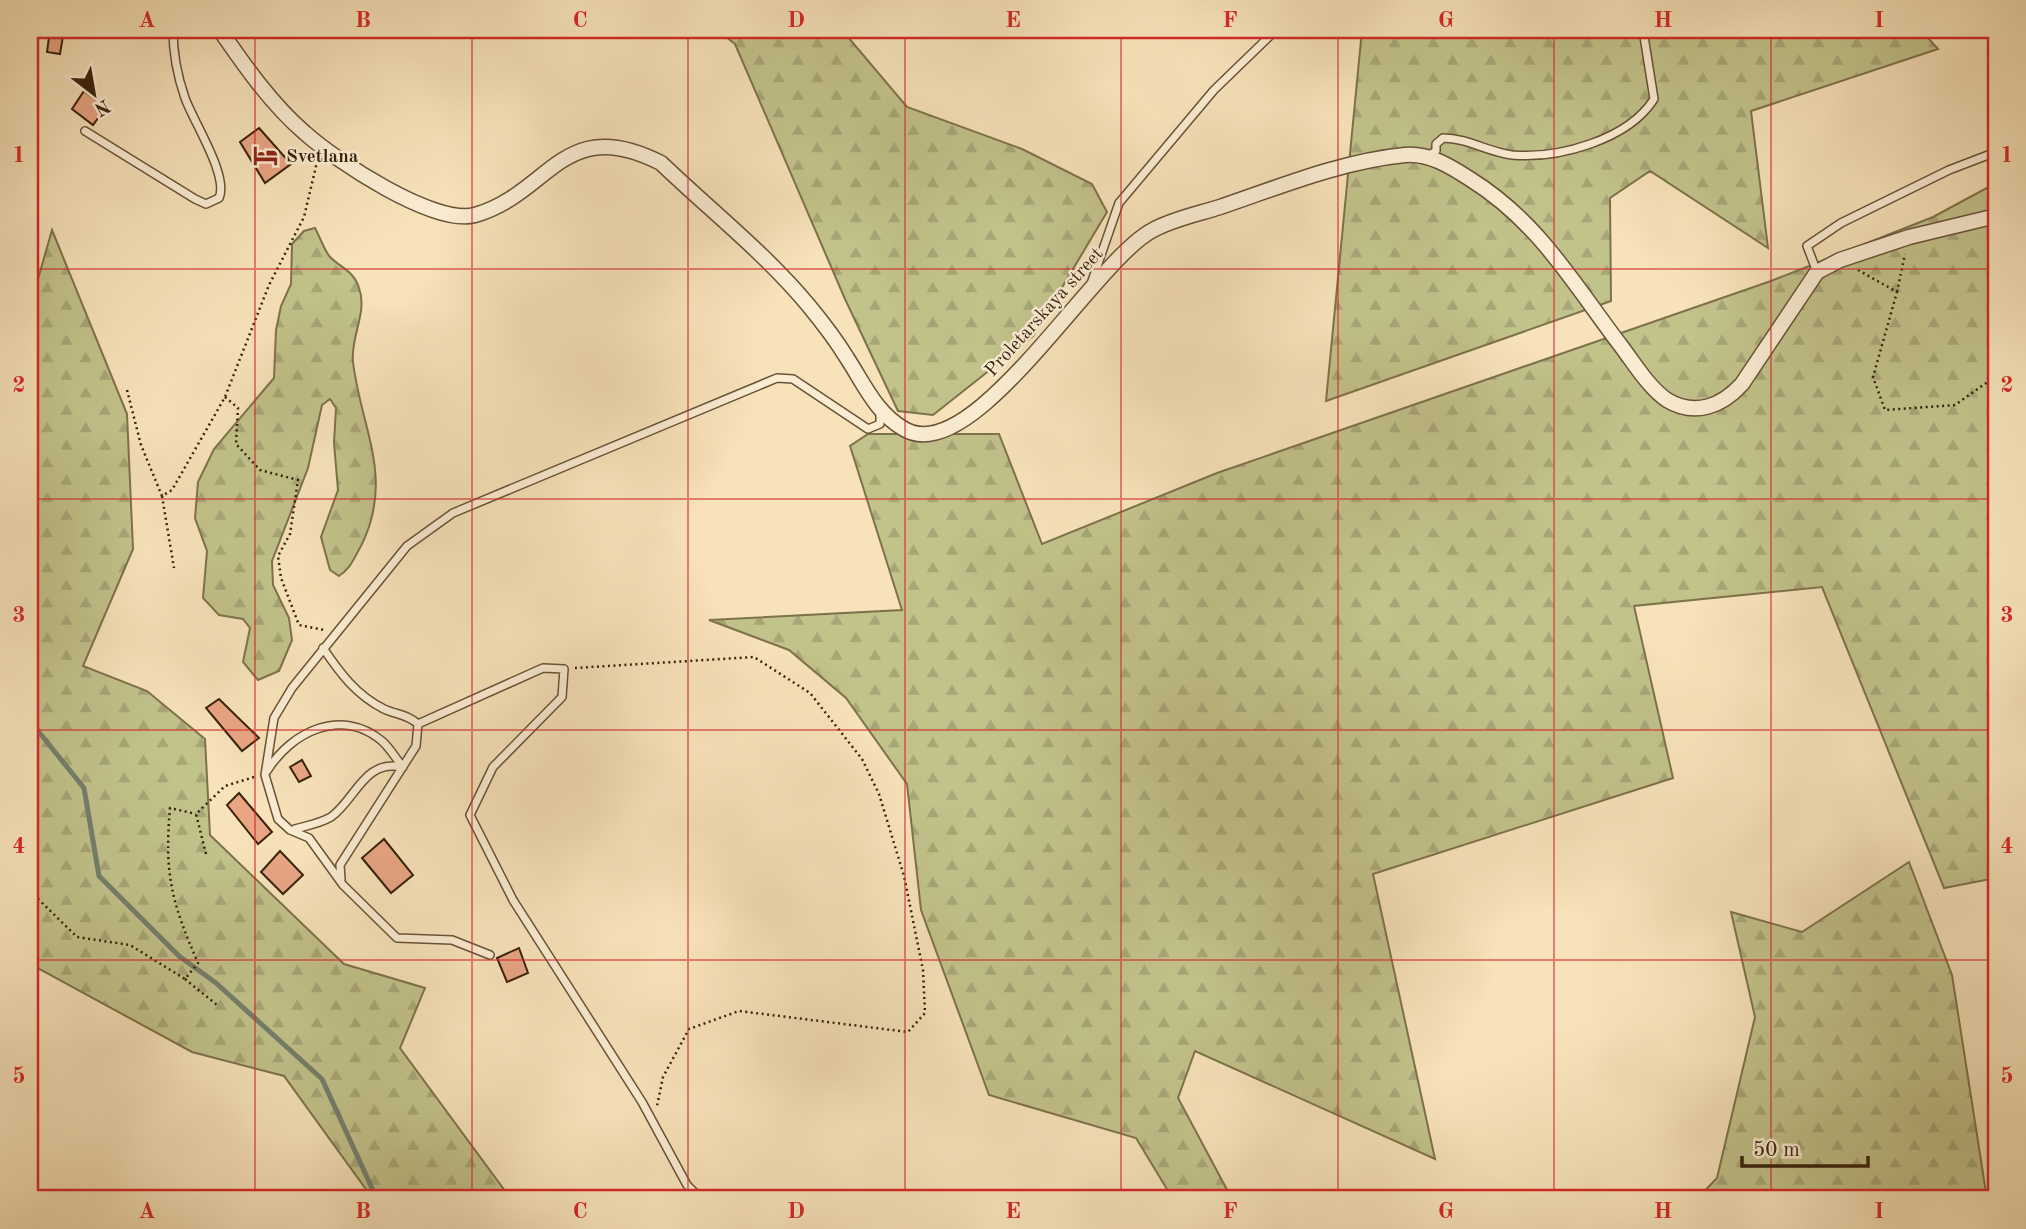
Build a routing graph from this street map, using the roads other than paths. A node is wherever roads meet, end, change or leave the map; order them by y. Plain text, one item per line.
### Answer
1 (173, 30) edge
2 (220, 30) edge
3 (1276, 30) edge
4 (1643, 30) edge
5 (85, 131) dead end
6 (1996, 152) edge
7 (1427, 156) junction
8 (1996, 216) edge
9 (1817, 272) junction
10 (1089, 289) junction
11 (880, 411) junction
12 (323, 648) junction
13 (418, 724) junction
14 (402, 767) junction
15 (265, 775) junction
16 (290, 830) junction
17 (343, 885) junction
18 (490, 955) dead end
19 (701, 1199) edge

1 - 5 lane
2 - 11 street, Proletarskaya street
3 - 10 lane
4 - 7 lane
6 - 9 lane
7 - 9 street
7 - 10 street, Proletarskaya street
8 - 9 street
10 - 11 street, Proletarskaya street
11 - 12 lane
12 - 13 lane
12 - 15 lane
13 - 14 lane
13 - 19 lane
14 - 15 lane
14 - 16 lane
14 - 17 lane
15 - 16 lane
16 - 17 lane
17 - 18 lane

